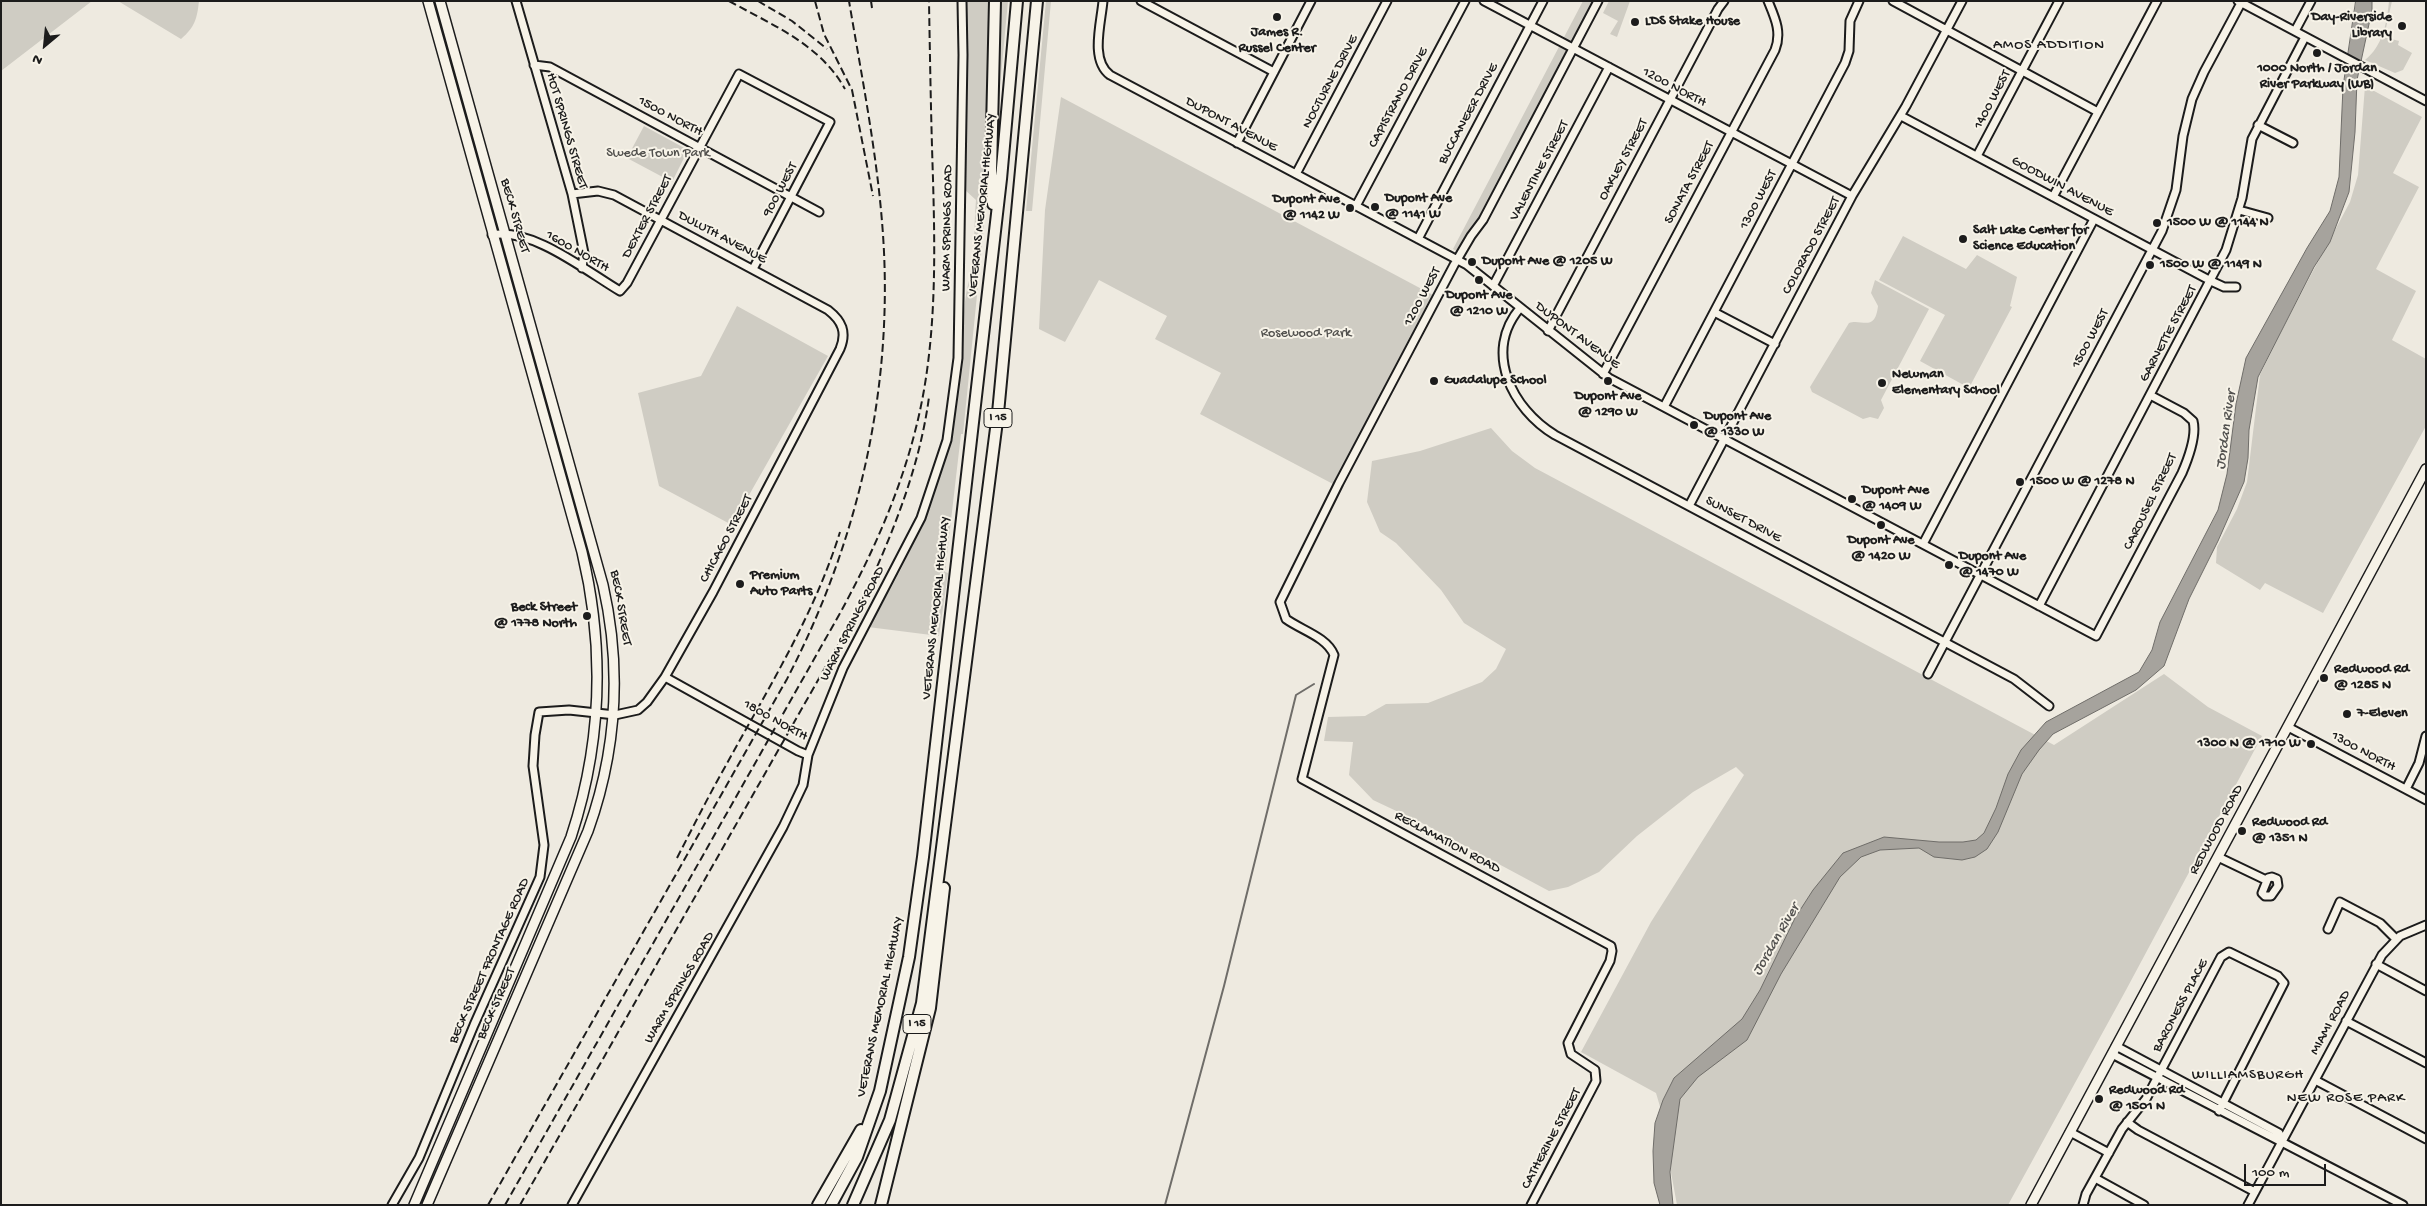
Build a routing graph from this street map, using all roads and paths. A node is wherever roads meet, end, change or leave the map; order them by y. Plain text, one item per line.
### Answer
1 (428, 1) edge
2 (440, 1) edge
3 (516, 1) edge
4 (962, 1) edge
5 (995, 1) edge
6 (1017, 1) edge
7 (1037, 1) edge
8 (1103, 1) edge
9 (1141, 1) edge
10 (1312, 1) edge
11 (1387, 1) edge
12 (1465, 1) edge
13 (1484, 1) edge
14 (1543, 1) edge
15 (1598, 1) edge
16 (1724, 1) edge
17 (1768, 1) edge
18 (1859, 1) edge
19 (1893, 1) edge
20 (1962, 1) edge
21 (2059, 1) edge
22 (2156, 1) edge
23 (2311, 1) edge
24 (2239, 2) edge
25 (1530, 26) junction
26 (1946, 30) junction
27 (2295, 31) junction
28 (2304, 37) junction
29 (1572, 48) junction
30 (534, 65) junction
31 (1609, 67) junction
32 (1274, 72) junction
33 (2022, 72) junction
34 (1670, 100) junction
35 (2426, 101) edge
36 (2098, 112) junction
37 (1901, 116) junction
38 (830, 122) joint
39 (2258, 125) junction
40 (1731, 132) junction
41 (1237, 143) junction
42 (2293, 143) dead end
43 (700, 147) junction
44 (1977, 156) junction
45 (1792, 164) junction
46 (1296, 174) junction
47 (572, 194) junction
48 (1852, 196) junction
49 (791, 197) junction
50 (2053, 197) junction
51 (1356, 206) junction
52 (2239, 210) junction
53 (819, 212) dead end
54 (2268, 218) dead end
55 (2094, 219) junction
56 (660, 220) junction
57 (994, 230) junction
58 (505, 232) junction
59 (492, 234) junction
60 (1418, 239) junction
61 (2152, 250) junction
62 (1457, 260) junction
63 (582, 268) junction
64 (753, 268) junction
65 (2211, 281) junction
66 (1493, 286) junction
67 (2236, 287) dead end
68 (620, 291) joint
69 (1520, 308) junction
70 (1714, 312) junction
71 (1548, 331) junction
72 (844, 334) joint
73 (1775, 344) junction
74 (1603, 374) junction
75 (2150, 395) junction
76 (1664, 407) junction
77 (1724, 439) junction
78 (2426, 469) edge
79 (1689, 506) junction
80 (1923, 544) junction
81 (1980, 575) junction
82 (2039, 606) junction
83 (1281, 610) joint
84 (2096, 636) joint
85 (1945, 642) junction
86 (1928, 674) dead end
87 (665, 677) junction
88 (2048, 706) dead end
89 (597, 714) junction
90 (615, 715) junction
91 (2288, 727) junction
92 (2426, 736) edge
93 (808, 755) junction
94 (2406, 789) junction
95 (2426, 800) edge
96 (944, 833) junction
97 (2218, 857) junction
98 (2266, 880) dead end
99 (2426, 925) edge
100 (2328, 929) dead end
101 (2396, 939) junction
102 (2376, 964) junction
103 (2426, 991) edge
104 (2346, 1021) junction
105 (2114, 1050) junction
106 (2426, 1063) edge
107 (2161, 1070) junction
108 (2157, 1078) junction
109 (2315, 1080) junction
110 (1595, 1086) joint
111 (880, 1091) junction
112 (2223, 1103) junction
113 (2219, 1111) junction
114 (2127, 1122) junction
115 (2070, 1132) junction
116 (2426, 1139) edge
117 (2282, 1141) junction
118 (2109, 1152) junction
119 (2094, 1178) junction
120 (2255, 1192) junction
121 (392, 1205) edge
122 (414, 1205) edge
123 (426, 1205) edge
124 (572, 1205) edge
125 (818, 1205) edge
126 (831, 1205) edge
127 (853, 1205) edge
128 (881, 1205) edge
129 (1532, 1205) edge
130 (2031, 1205) edge
131 (2083, 1205) edge
132 (2144, 1205) edge
133 (2248, 1205) edge
134 (2403, 1205) edge

1 - 59 main road, BECK STREET
2 - 58 main road, BECK STREET
3 - 30 street, HOT SPRINGS STREET
4 - 93 street, WARM SPRINGS ROAD
5 - 57 highway
6 - 57 highway, VETERANS MEMORIAL HIGHWAY / I 15
7 - 96 highway, I 15
8 - 41 street, DUPONT AVENUE
9 - 32 street
10 - 32 street
11 - 46 street, NOCTURNE DRIVE
12 - 51 street, CAPISTRANO DRIVE
13 - 25 street, 1200 NORTH
14 - 25 street, BUCCANEER DRIVE
15 - 29 street, 1200 WEST
16 - 34 street, OAKLEY STREET
17 - 40 street, SONATA STREET
18 - 45 street, 1300 WEST
19 - 26 street
20 - 26 street, COLORADO STREET
21 - 33 street, 1400 WEST
22 - 36 street
23 - 27 street
24 - 27 street
24 - 61 street, 1500 WEST
25 - 29 street, 1200 NORTH
25 - 60 street, BUCCANEER DRIVE
26 - 33 street
26 - 37 street, COLORADO STREET
27 - 28 street
28 - 35 street
28 - 39 street, GARNETTE STREET
29 - 31 street, 1200 NORTH
29 - 62 street, 1200 WEST
30 - 43 street, 1500 NORTH
30 - 47 street, HOT SPRINGS STREET
31 - 34 street, 1200 NORTH
31 - 66 street, VALENTINE STREET
32 - 41 street
33 - 36 street
33 - 44 street, 1400 WEST
34 - 40 street, 1200 NORTH
34 - 71 street, OAKLEY STREET
36 - 50 street
37 - 44 street, GOODWIN AVENUE
37 - 48 street, COLORADO STREET
38 - 43 street, DEXTER STREET
38 - 49 street, 900 WEST
39 - 42 street
39 - 52 street, GARNETTE STREET
40 - 45 street, 1200 NORTH
40 - 74 street, SONATA STREET
41 - 46 street, DUPONT AVENUE
43 - 49 street, 1500 NORTH
43 - 56 street, DEXTER STREET
44 - 50 street, GOODWIN AVENUE
45 - 48 street, 1200 NORTH
45 - 70 street, 1300 WEST
46 - 51 street, DUPONT AVENUE
47 - 56 street, DULUTH AVENUE
47 - 63 street, HOT SPRINGS STREET
48 - 73 street, COLORADO STREET
49 - 53 street, 1500 NORTH
49 - 64 street, 900 WEST
50 - 55 street, GOODWIN AVENUE
51 - 60 street, DUPONT AVENUE
52 - 54 street
52 - 65 street, GARNETTE STREET
55 - 61 street, GOODWIN AVENUE
55 - 80 street
56 - 64 street, DULUTH AVENUE
56 - 68 street, DEXTER STREET
57 - 111 highway, VETERANS MEMORIAL HIGHWAY / I 15
58 - 59 street, 1600 NORTH
58 - 63 street, 1600 NORTH
58 - 90 main road, BECK STREET
59 - 89 main road, BECK STREET
60 - 62 street, DUPONT AVENUE
61 - 65 street, GOODWIN AVENUE
61 - 81 street, 1500 WEST
62 - 66 street, DUPONT AVENUE
62 - 83 street, 1200 WEST
63 - 68 street, 1600 NORTH
64 - 72 street, DULUTH AVENUE
65 - 67 street, GOODWIN AVENUE
65 - 75 street, GARNETTE STREET
66 - 69 street, DUPONT AVENUE
69 - 71 street, DUPONT AVENUE
69 - 79 street, SUNSET DRIVE
70 - 73 street
70 - 76 street, 1300 WEST
71 - 74 street, DUPONT AVENUE
72 - 87 street, CHICAGO STREET
73 - 77 street, COLORADO STREET
74 - 76 street, DUPONT AVENUE
75 - 82 street, GARNETTE STREET
75 - 84 street, CAROUSEL STREET
76 - 77 street, DUPONT AVENUE
77 - 79 street, COLORADO STREET
77 - 80 street, DUPONT AVENUE
78 - 91 main road, REDWOOD ROAD
79 - 85 street, SUNSET DRIVE
80 - 81 street, DUPONT AVENUE
81 - 82 street, DUPONT AVENUE
81 - 85 street, 1500 WEST
82 - 84 street, DUPONT AVENUE
83 - 110 street, RECLAMATION ROAD
85 - 86 street, 1500 WEST
85 - 88 street, SUNSET DRIVE
87 - 90 street, CHICAGO STREET
87 - 93 street, 1800 NORTH
89 - 90 street, CHICAGO STREET
89 - 121 street, BECK STREET FRONTAGE ROAD
89 - 122 main road, BECK STREET
90 - 123 main road, BECK STREET
91 - 94 street, 1300 NORTH
91 - 97 main road, REDWOOD ROAD
92 - 94 street
93 - 124 street, WARM SPRINGS ROAD
94 - 95 street, 1300 NORTH
96 - 127 highway, I 15
96 - 128 highway
97 - 98 street
97 - 105 main road, REDWOOD ROAD
99 - 101 street, MIAMI ROAD
100 - 101 street
101 - 102 street, MIAMI ROAD
102 - 103 street
102 - 104 street, MIAMI ROAD
104 - 106 street
104 - 109 street, MIAMI ROAD
105 - 107 street
105 - 108 street
105 - 115 main road, REDWOOD ROAD
107 - 108 street, BARONESS PLACE
107 - 112 street
107 - 112 street, BARONESS PLACE
108 - 113 street
108 - 114 street, BARONESS PLACE
109 - 116 street
109 - 117 street, MIAMI ROAD
110 - 129 street, CATHERINE STREET
111 - 125 highway
111 - 126 highway, VETERANS MEMORIAL HIGHWAY / I 15
112 - 113 street
112 - 117 street
113 - 117 street
114 - 118 street, BARONESS PLACE
114 - 120 street
115 - 118 street
115 - 130 main road, REDWOOD ROAD
117 - 120 street, MIAMI ROAD
117 - 134 street
118 - 119 street, BARONESS PLACE
119 - 131 street, BARONESS PLACE
119 - 132 street
120 - 133 street, MIAMI ROAD

